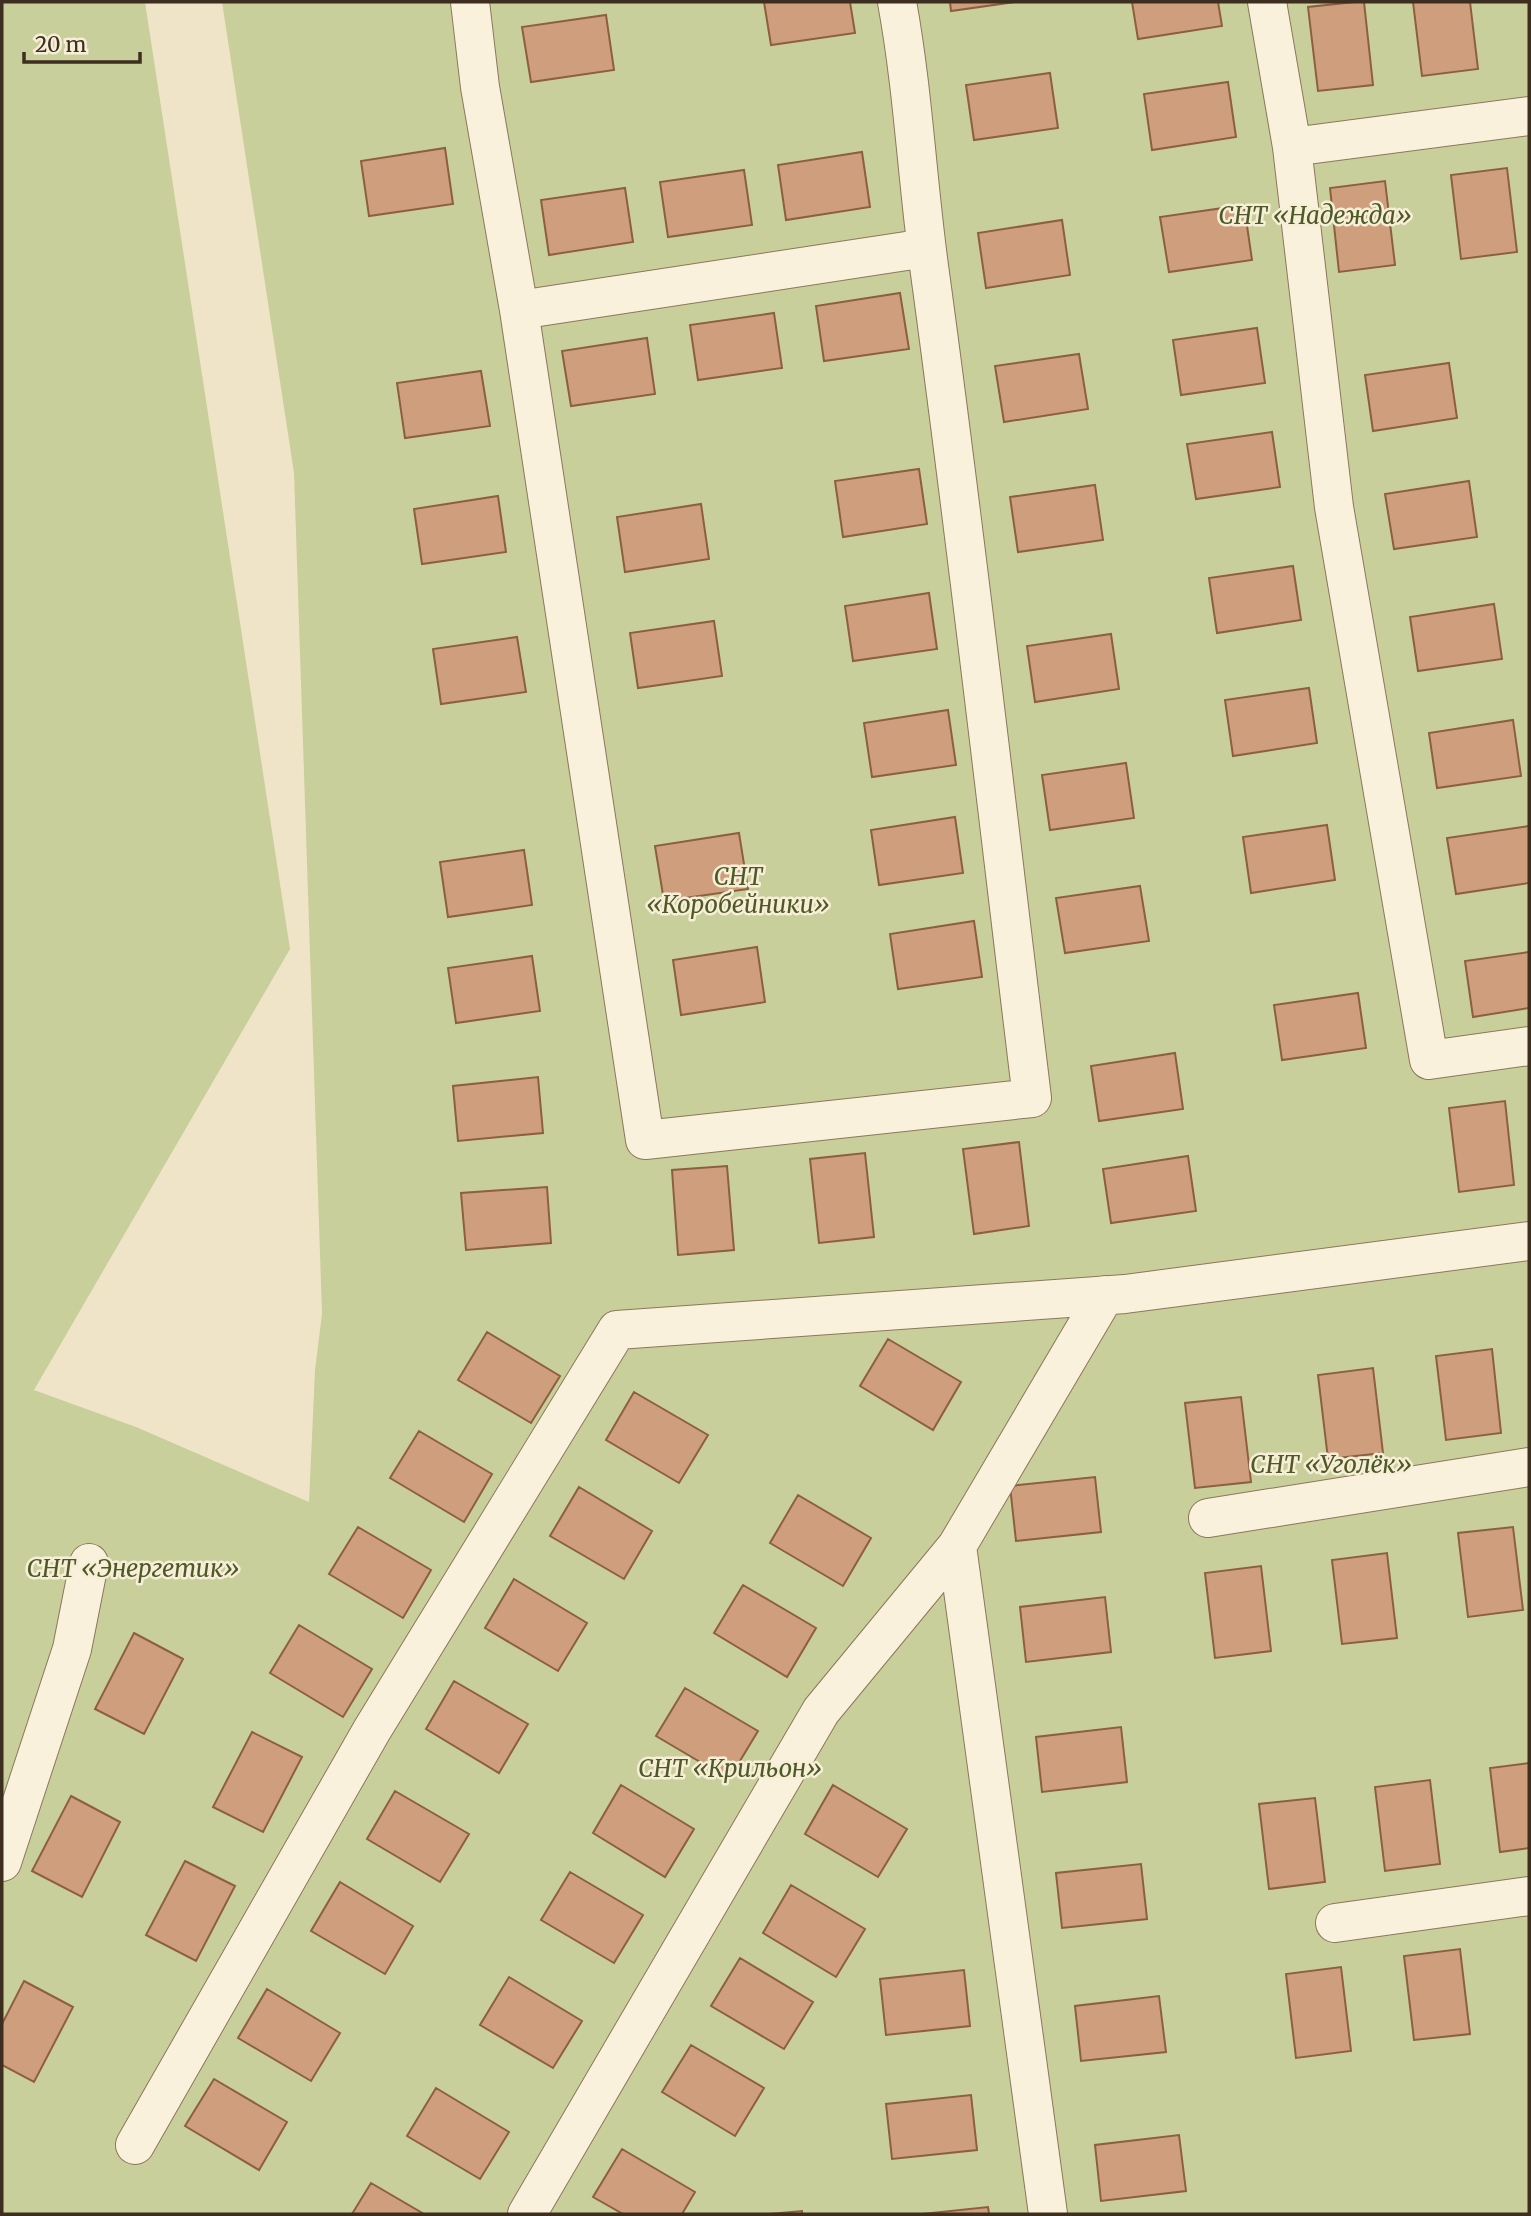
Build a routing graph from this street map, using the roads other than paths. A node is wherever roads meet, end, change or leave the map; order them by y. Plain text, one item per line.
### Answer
1 (470, 2) edge
2 (897, 2) edge
3 (1266, 2) edge
4 (1529, 116) edge
5 (1292, 146) junction
6 (926, 248) junction
7 (519, 310) junction
8 (1529, 1046) edge
9 (1529, 1241) edge
10 (1105, 1295) junction
11 (1529, 1467) edge
12 (1208, 1518) dead end
13 (957, 1546) junction
14 (89, 1563) dead end
15 (2, 1862) edge
16 (1529, 1896) edge
17 (1335, 1923) dead end
18 (135, 2145) dead end
19 (527, 2214) edge
20 (1048, 2214) edge

1 - 7 street
2 - 6 street
3 - 5 street
4 - 5 street
5 - 8 street
6 - 7 street
6 - 7 street
9 - 10 street
10 - 13 street
10 - 18 street
11 - 12 street
13 - 19 street
13 - 20 street
14 - 15 street
16 - 17 street

